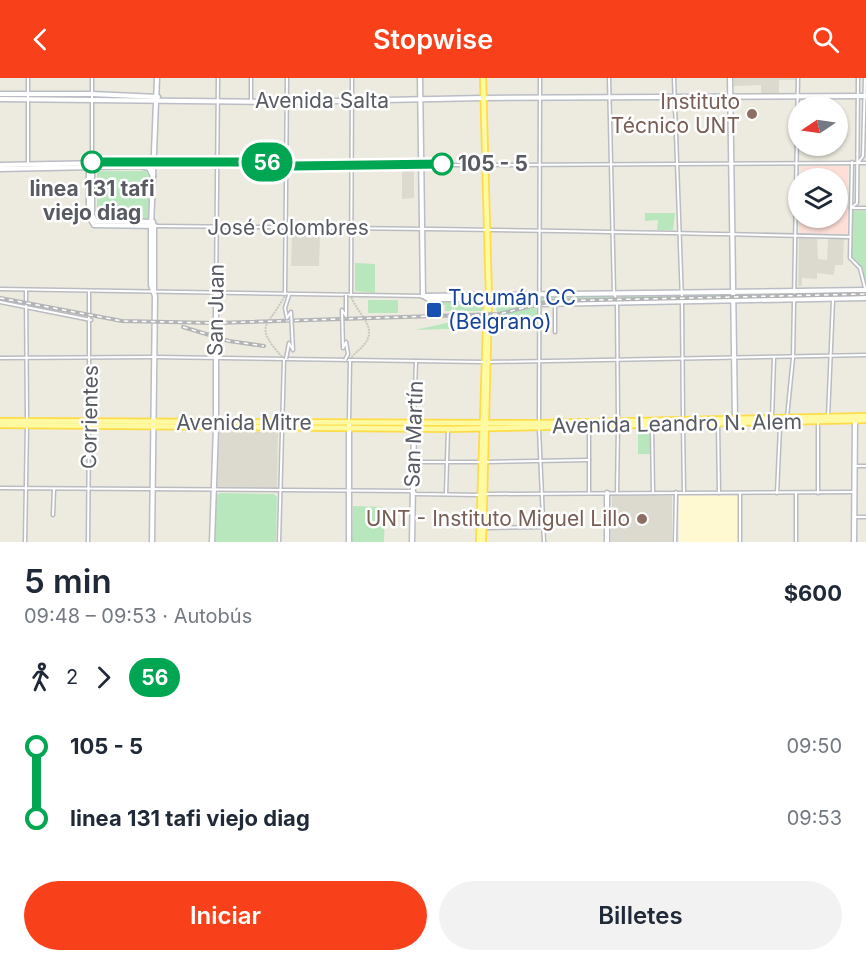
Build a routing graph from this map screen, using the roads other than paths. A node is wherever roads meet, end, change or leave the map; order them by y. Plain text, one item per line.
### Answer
1 (28, 78) edge
2 (92, 78) edge
3 (157, 78) edge
4 (218, 78) edge
5 (251, 78) edge
6 (287, 78) edge
7 (352, 78) edge
8 (420, 78) edge
9 (483, 78) edge
10 (540, 78) edge
11 (609, 78) edge
12 (674, 78) edge
13 (730, 78) edge
14 (798, 78) edge
15 (858, 78) edge
16 (865, 78) edge
17 (28, 96) junction
18 (92, 96) junction
19 (788, 96) edge
20 (797, 96) edge
21 (848, 96) edge
22 (858, 96) junction
23 (865, 96) edge
24 (0, 97) edge
25 (609, 97) junction
26 (731, 97) junction
27 (483, 98) junction
28 (540, 98) junction
29 (675, 98) junction
30 (158, 99) junction
31 (420, 99) junction
32 (218, 101) junction
33 (251, 101) junction
34 (352, 101) junction
35 (287, 102) junction
36 (796, 156) edge
37 (796, 161) junction
38 (852, 161) junction
39 (155, 162) junction
40 (217, 162) junction
41 (866, 162) edge
42 (611, 163) junction
43 (732, 163) junction
44 (858, 163) junction
45 (287, 164) junction
46 (421, 164) junction
47 (485, 164) junction
48 (540, 164) junction
49 (678, 164) junction
50 (91, 165) junction
51 (28, 166) junction
52 (351, 166) junction
53 (0, 167) edge
54 (154, 178) junction
55 (851, 208) junction
56 (866, 208) edge
57 (153, 225) junction
58 (217, 227) junction
59 (351, 228) junction
60 (422, 228) junction
61 (287, 229) junction
62 (486, 229) junction
63 (540, 229) junction
64 (613, 231) junction
65 (679, 232) junction
66 (734, 234) junction
67 (795, 236) junction
68 (850, 237) junction
69 (0, 289) edge
70 (26, 290) junction
71 (794, 290) junction
72 (866, 290) edge
73 (681, 291) junction
74 (734, 291) junction
75 (90, 292) junction
76 (154, 292) junction
77 (615, 293) junction
78 (216, 294) junction
79 (539, 294) junction
80 (287, 295) junction
81 (346, 295) junction
82 (351, 295) junction
83 (423, 296) junction
84 (486, 297) junction
85 (866, 298) edge
86 (794, 299) junction
87 (833, 299) junction
88 (682, 301) junction
89 (734, 301) junction
90 (0, 302) edge
91 (617, 302) junction
92 (555, 303) junction
93 (539, 304) junction
94 (26, 306) junction
95 (91, 320) junction
96 (555, 332) dead end
97 (866, 355) edge
98 (91, 356) junction
99 (831, 356) junction
100 (26, 357) junction
101 (154, 357) junction
102 (0, 358) edge
103 (214, 358) junction
104 (735, 358) junction
105 (774, 358) junction
106 (793, 358) junction
107 (285, 359) junction
108 (682, 359) junction
109 (345, 360) junction
110 (350, 360) junction
111 (618, 360) junction
112 (417, 361) junction
113 (487, 362) junction
114 (539, 362) junction
115 (486, 414) junction
116 (828, 417) junction
117 (772, 418) junction
118 (853, 419) junction
119 (866, 419) edge
120 (785, 420) junction
121 (735, 421) junction
122 (818, 421) junction
123 (683, 422) junction
124 (718, 422) junction
125 (0, 423) edge
126 (27, 423) junction
127 (618, 423) junction
128 (89, 424) junction
129 (153, 424) junction
130 (216, 425) junction
131 (282, 425) junction
132 (539, 425) junction
133 (652, 425) junction
134 (349, 426) junction
135 (414, 426) junction
136 (472, 426) junction
137 (485, 426) junction
138 (496, 426) junction
139 (589, 426) junction
140 (448, 429) junction
141 (485, 440) junction
142 (589, 460) junction
143 (413, 462) junction
144 (447, 462) junction
145 (484, 462) junction
146 (541, 462) junction
147 (855, 466) junction
148 (866, 466) edge
149 (0, 488) edge
150 (26, 488) junction
151 (54, 489) junction
152 (89, 489) junction
153 (153, 490) junction
154 (214, 490) junction
155 (280, 491) junction
156 (349, 491) junction
157 (412, 492) junction
158 (676, 492) junction
159 (684, 492) junction
160 (719, 492) junction
161 (740, 492) junction
162 (855, 492) junction
163 (589, 493) junction
164 (607, 493) junction
165 (617, 493) junction
166 (653, 493) junction
167 (777, 493) junction
168 (796, 493) junction
169 (818, 493) junction
170 (446, 494) junction
171 (543, 494) junction
172 (483, 495) junction
173 (54, 515) dead end
174 (854, 517) junction
175 (866, 517) edge
176 (544, 527) junction
177 (483, 528) junction
178 (25, 542) edge
179 (88, 542) edge
180 (152, 542) edge
181 (212, 542) edge
182 (279, 542) edge
183 (349, 542) edge
184 (412, 542) edge
185 (481, 542) edge
186 (544, 542) edge
187 (606, 542) edge
188 (675, 542) edge
189 (740, 542) edge
190 (796, 542) edge
191 (854, 542) edge

1 - 17 street
2 - 18 street
3 - 30 street
4 - 32 street, San Juan
5 - 33 street
6 - 35 street
7 - 34 street
8 - 31 street
9 - 27 main road
10 - 28 street
11 - 25 street
12 - 29 street
13 - 26 street
14 - 20 street
15 - 22 street
16 - 23 street
17 - 18 street, Avenida Salta
17 - 24 street, Avenida Salta
17 - 51 street
18 - 30 street, Avenida Salta
18 - 50 street
19 - 26 street, Avenida Salta
21 - 22 street, Avenida Salta
22 - 23 street, Avenida Salta
22 - 44 street
23 - 44 street
25 - 28 street, Avenida Salta
25 - 29 street, Avenida Salta
25 - 42 street
26 - 29 street, Avenida Salta
26 - 43 street
27 - 28 street, Avenida Salta
27 - 31 street, Avenida Salta
27 - 47 main road
28 - 48 street
29 - 49 street
30 - 32 street, Avenida Salta
30 - 39 street
31 - 34 street, Avenida Salta
31 - 46 street
32 - 33 street, Avenida Salta
32 - 40 street, San Juan
33 - 35 street, Avenida Salta
34 - 35 street, Avenida Salta
34 - 52 street
35 - 45 street
36 - 37 street
37 - 38 street
37 - 43 street
37 - 67 street
38 - 44 street
38 - 55 street
39 - 40 street
39 - 50 street
39 - 54 street
40 - 45 street
40 - 58 street, San Juan
41 - 44 street
42 - 48 street
42 - 49 street
42 - 64 street
43 - 49 street
43 - 66 street
44 - 55 street
45 - 52 street
45 - 61 street
46 - 47 street
46 - 52 street
46 - 60 street
47 - 48 street
47 - 62 main road
48 - 63 street
49 - 65 street
50 - 51 street
50 - 54 street
50 - 57 street, José Colombres
51 - 53 street
52 - 59 street
54 - 57 street
55 - 56 street
55 - 68 street
57 - 58 street, José Colombres
57 - 76 street
58 - 61 street, José Colombres
58 - 78 street, San Juan
59 - 60 street, José Colombres
59 - 61 street, José Colombres
59 - 82 street
60 - 62 street, José Colombres
60 - 83 street
61 - 80 street
62 - 63 street, José Colombres
62 - 84 main road
63 - 64 street, José Colombres
63 - 79 street
64 - 65 street, José Colombres
64 - 77 street
65 - 66 street, José Colombres
65 - 73 street
66 - 67 street, José Colombres
66 - 74 street
67 - 68 street, José Colombres
67 - 71 street
68 - 72 street
69 - 70 street
70 - 75 street
70 - 94 street
71 - 72 street
71 - 74 street
71 - 86 street
73 - 74 street
73 - 77 street
73 - 88 street
74 - 89 street
75 - 76 street
75 - 95 street, Corrientes
76 - 78 street
76 - 101 street
77 - 79 street
77 - 91 street
78 - 80 street
78 - 103 street, San Juan
79 - 84 street
79 - 93 street
80 - 81 street
80 - 107 street, bridge
81 - 82 street
81 - 109 street, bridge
82 - 83 street
83 - 84 street
84 - 113 main road
85 - 87 street
86 - 87 street
86 - 89 street
86 - 106 street
87 - 99 street
88 - 89 street
88 - 91 street
88 - 108 street
89 - 104 street
90 - 94 street
91 - 92 street
91 - 111 street
92 - 93 street
92 - 96 street
93 - 114 street
94 - 95 street
94 - 100 street
95 - 98 street, Corrientes
97 - 99 street
98 - 100 street
98 - 101 street
98 - 128 street, Corrientes
99 - 106 street
99 - 116 street
100 - 102 street
100 - 126 street
101 - 103 street
101 - 129 street
103 - 107 street
103 - 130 street, San Juan
104 - 105 street
104 - 108 street
104 - 121 street
105 - 106 street
105 - 117 street
106 - 120 street
107 - 109 street
107 - 131 street
108 - 111 street
108 - 123 street
109 - 110 street
110 - 112 street
110 - 134 street
111 - 114 street
111 - 127 street
112 - 113 street
112 - 135 street, San Martín
113 - 114 street
113 - 115 main road
114 - 132 street
115 - 136 main road
115 - 137 main road
115 - 138 main road
116 - 118 main road, Avenida Leandro N. Alem
116 - 120 main road, Avenida Leandro N. Alem
117 - 120 main road, Avenida Leandro N. Alem
117 - 121 main road, Avenida Leandro N. Alem
118 - 119 main road, Avenida Leandro N. Alem
118 - 122 main road, Avenida Leandro N. Alem
118 - 147 street
120 - 121 main road, Avenida Leandro N. Alem
120 - 122 main road, Avenida Leandro N. Alem
120 - 167 street
121 - 124 main road, Avenida Leandro N. Alem
122 - 169 street
123 - 124 main road, Avenida Leandro N. Alem
123 - 127 main road, Avenida Leandro N. Alem
123 - 133 main road, Avenida Leandro N. Alem
123 - 159 street
124 - 160 street
125 - 126 main road, Avenida Mitre
126 - 128 main road, Avenida Mitre
126 - 150 street
127 - 132 main road, Avenida Leandro N. Alem
127 - 133 main road, Avenida Leandro N. Alem
127 - 139 main road, Avenida Leandro N. Alem
127 - 165 street
128 - 129 main road, Avenida Mitre
128 - 152 street, Corrientes
129 - 130 main road, Avenida Mitre
129 - 153 street
130 - 131 main road, Avenida Mitre
130 - 154 street, San Juan
131 - 134 main road, Avenida Mitre
131 - 155 street
132 - 138 main road, Avenida Leandro N. Alem
132 - 139 main road, Avenida Leandro N. Alem
132 - 146 street
133 - 166 street
134 - 135 main road, Avenida Mitre
134 - 156 street
135 - 136 main road, Avenida Mitre
135 - 140 main road, Avenida Mitre
135 - 143 street, San Martín
136 - 137 main road, Avenida Mitre
136 - 140 main road, Avenida Mitre
136 - 141 main road
137 - 138 main road, Avenida Leandro N. Alem
137 - 141 main road
138 - 141 main road
139 - 142 street
140 - 144 street
141 - 145 main road
142 - 146 street
142 - 163 street
143 - 144 street
143 - 157 street, San Martín
144 - 145 street
144 - 170 street
145 - 146 street
145 - 172 main road
146 - 171 street
147 - 148 street
147 - 162 street
149 - 150 street
150 - 151 street
150 - 178 street
151 - 152 street
151 - 173 street
152 - 153 street
152 - 179 street, Corrientes
153 - 154 street
153 - 180 street
154 - 155 street
154 - 181 street, San Juan
155 - 156 street
155 - 182 street
156 - 157 street
156 - 183 street
157 - 170 street
157 - 184 street, San Martín
158 - 159 street
158 - 166 street
158 - 188 street
159 - 160 street
160 - 161 street
161 - 167 street
161 - 189 street
162 - 169 street
162 - 174 street
163 - 164 street
163 - 171 street
164 - 165 street
164 - 187 street
165 - 166 street
167 - 168 street
168 - 169 street
168 - 190 street
170 - 172 street
171 - 172 street
171 - 176 street
172 - 177 main road
172 - 185 main road
174 - 175 street
174 - 191 street
176 - 177 street
176 - 186 street
177 - 185 main road

